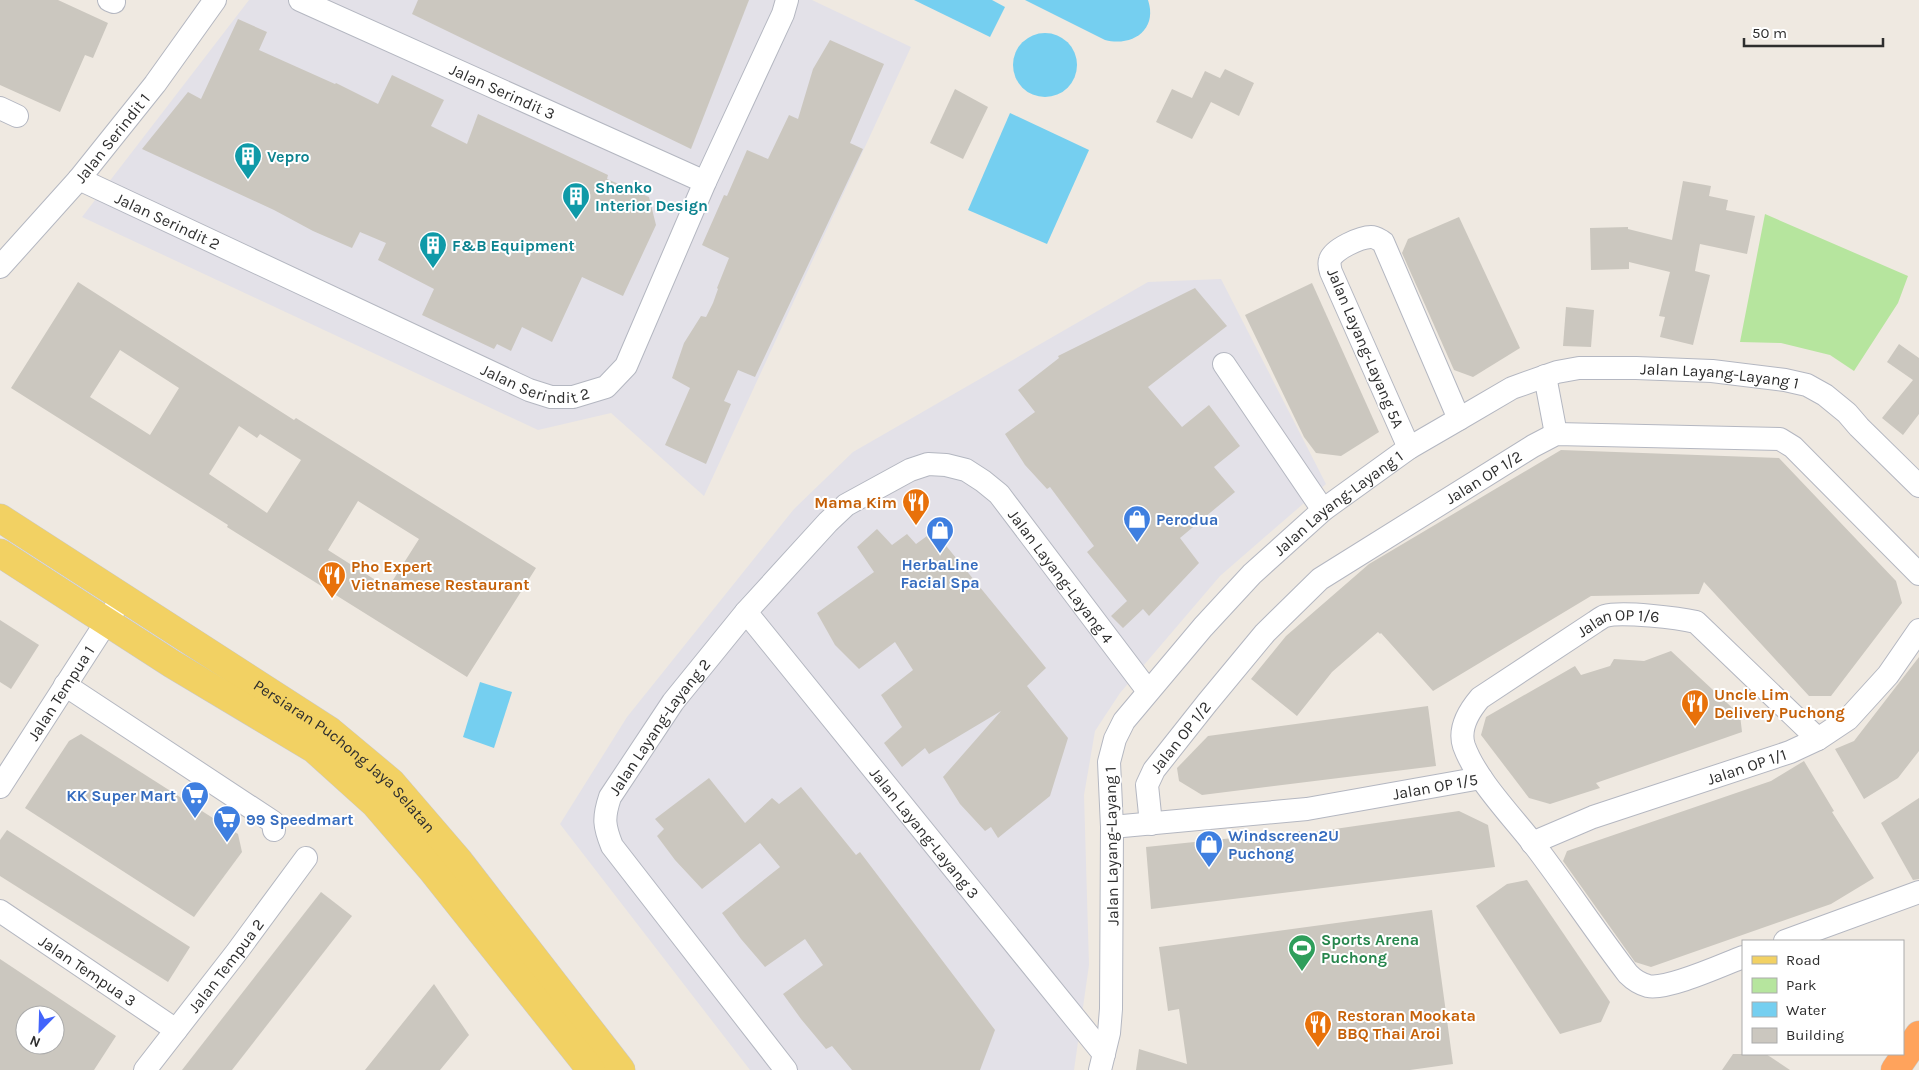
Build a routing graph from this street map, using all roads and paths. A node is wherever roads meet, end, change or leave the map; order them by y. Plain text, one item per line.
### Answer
1 (215, 0) edge
2 (300, 0) edge
3 (787, 0) edge
4 (79, 179) junction
5 (705, 182) junction
6 (0, 267) edge
7 (1224, 364) dead end
8 (1545, 376) junction
9 (1459, 419) junction
10 (1556, 434) junction
11 (1409, 448) junction
12 (966, 470) joint
13 (1919, 486) edge
14 (1323, 510) junction
15 (0, 518) edge
16 (0, 553) edge
17 (1919, 574) edge
18 (122, 597) junction
19 (746, 612) junction
20 (106, 621) junction
21 (1919, 630) edge
22 (65, 685) junction
23 (1148, 691) junction
24 (1818, 739) junction
25 (1480, 778) junction
26 (0, 787) edge
27 (1151, 824) junction
28 (1112, 827) junction
29 (274, 830) dead end
30 (1532, 843) junction
31 (306, 858) dead end
32 (1919, 892) edge
33 (0, 911) edge
34 (1788, 940) edge
35 (1742, 957) edge
36 (176, 1030) junction
37 (1919, 1036) edge
38 (1102, 1062) edge
39 (145, 1070) edge
40 (591, 1070) edge
41 (621, 1070) edge
42 (786, 1070) edge
43 (1895, 1070) edge

1 - 4 street, Jalan Serindit 1
2 - 5 street, Jalan Serindit 3
3 - 5 street, Jalan Serindit 2
4 - 5 street, Jalan Serindit 2
4 - 6 street, Jalan Serindit 1
7 - 14 street
8 - 9 street, Jalan Layang-Layang 1
8 - 10 street
8 - 13 street, Jalan Layang-Layang 1
9 - 11 street, Jalan Layang-Layang 1
9 - 11 street, Jalan Layang-Layang 5A
10 - 17 street, Jalan OP 1/2
10 - 27 street, Jalan OP 1/2
11 - 14 street, Jalan Layang-Layang 1
12 - 19 street, Jalan Layang-Layang 2
12 - 23 street, Jalan Layang-Layang 4
14 - 23 street, Jalan Layang-Layang 1
15 - 18 main road, Persiaran Puchong Jaya Selatan
16 - 20 main road, Persiaran Puchong Jaya Selatan
18 - 20 street, Jalan Tempua 1
18 - 41 main road, Persiaran Puchong Jaya Selatan
19 - 38 street, Jalan Layang-Layang 3
19 - 42 street, Jalan Layang-Layang 2
20 - 22 street, Jalan Tempua 1
20 - 40 main road, Persiaran Puchong Jaya Selatan
21 - 24 street, Jalan OP 1/1
22 - 26 street, Jalan Tempua 1
22 - 29 street
23 - 28 street, Jalan Layang-Layang 1
24 - 25 street, Jalan OP 1/6
24 - 30 street, Jalan OP 1/1
25 - 27 street, Jalan OP 1/5
25 - 30 street, Jalan OP 1/5
27 - 28 street, Jalan OP 1/5
28 - 38 street, Jalan Layang-Layang 1
30 - 35 street, Jalan OP 1/5
31 - 36 street, Jalan Tempua 2
32 - 34 street
33 - 36 street, Jalan Tempua 3
36 - 39 street, Jalan Tempua 2
37 - 43 highway

